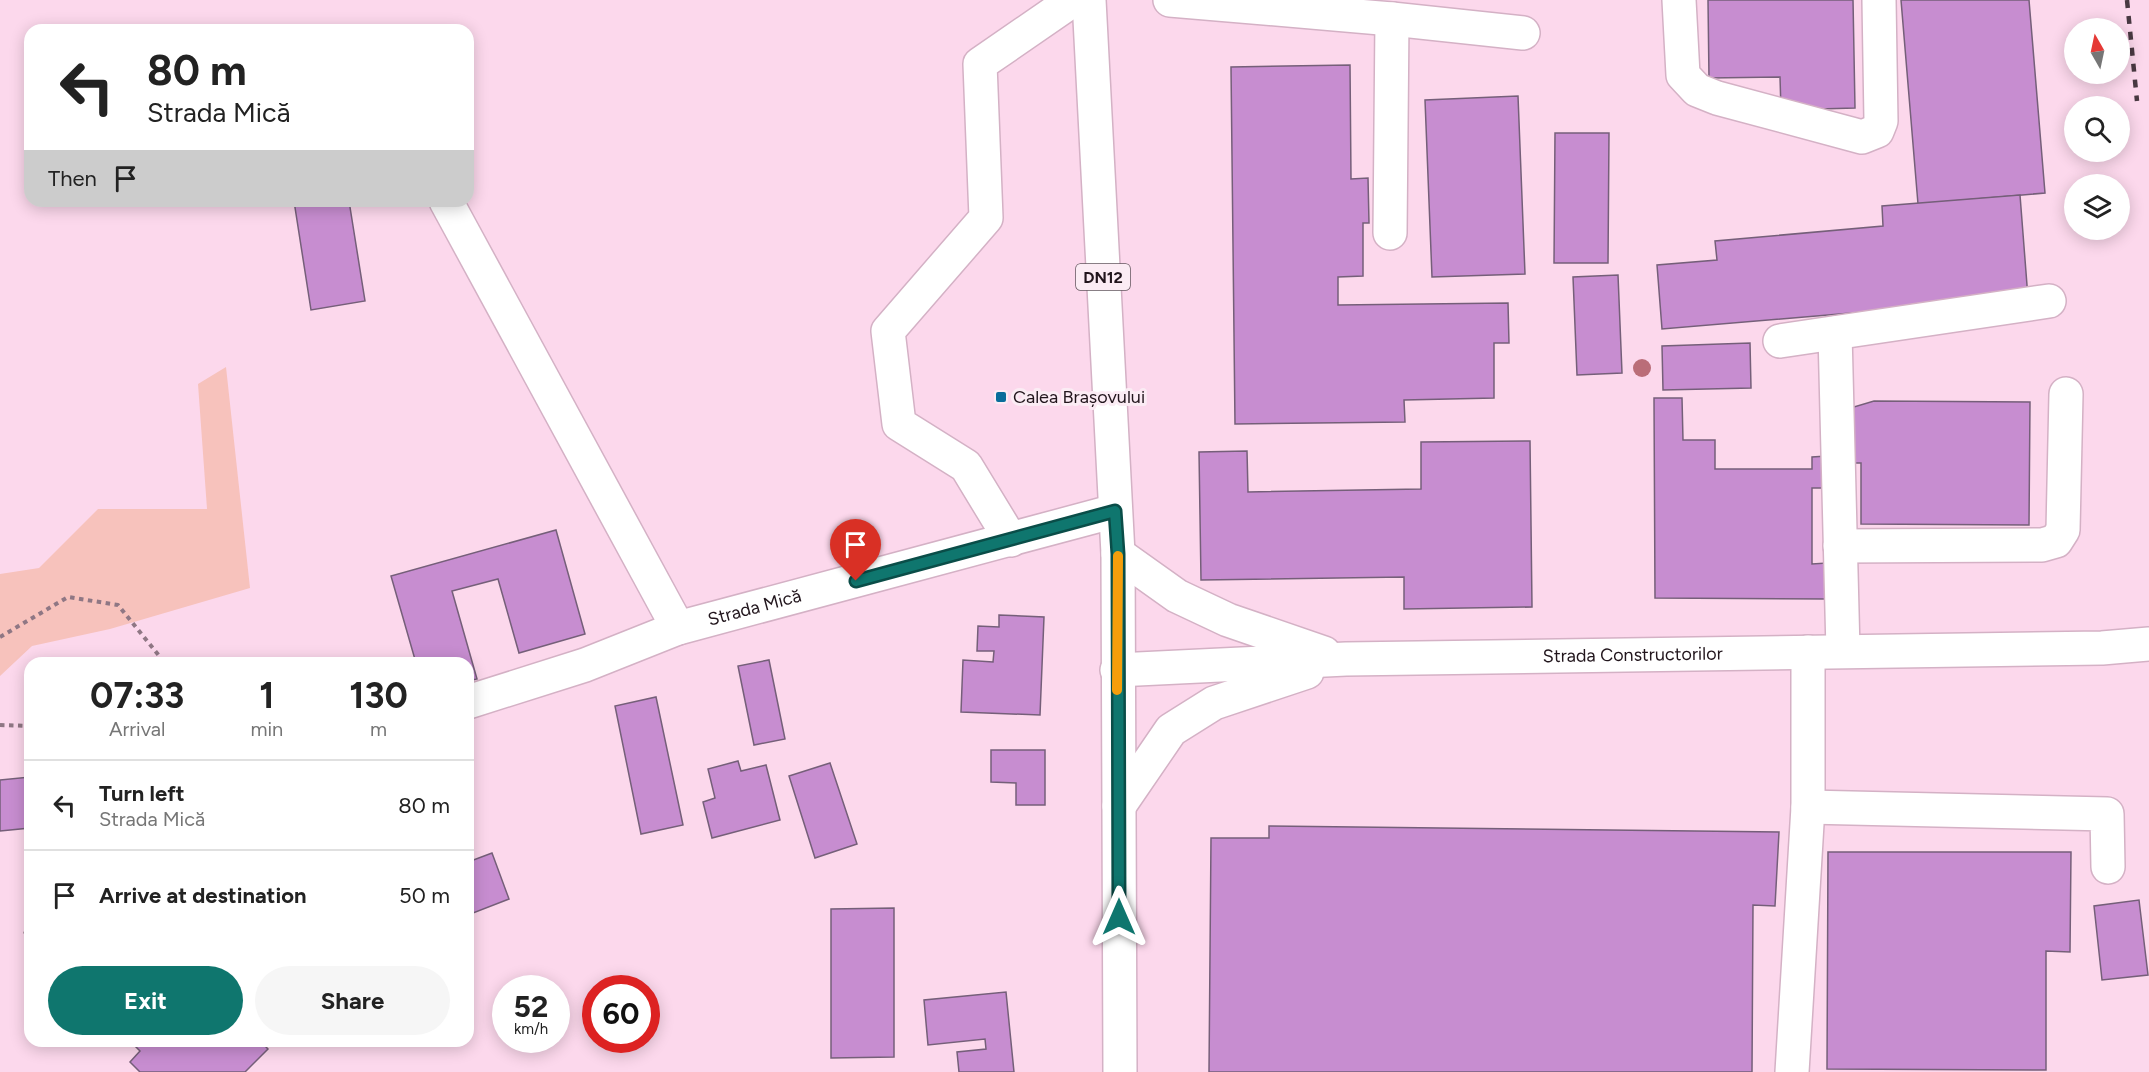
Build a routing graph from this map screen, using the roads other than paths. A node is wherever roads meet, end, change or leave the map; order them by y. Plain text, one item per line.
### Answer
1 (1073, 0) edge
2 (1089, 0) edge
3 (1679, 0) edge
4 (1879, 0) edge
5 (1184, 1) edge
6 (1392, 20) junction
7 (1523, 33) dead end
8 (449, 207) edge
9 (1390, 233) dead end
10 (2049, 301) dead end
11 (1835, 333) junction
12 (1780, 341) dead end
13 (2066, 394) dead end
14 (1115, 511) junction
15 (1011, 540) junction
16 (1840, 546) junction
17 (1118, 554) junction
18 (678, 628) junction
19 (2149, 644) edge
20 (1843, 651) junction
21 (1808, 652) junction
22 (1346, 660) junction
23 (1117, 670) junction
24 (474, 700) edge
25 (1119, 806) junction
26 (1808, 807) junction
27 (2108, 867) dead end
28 (1120, 1072) edge
29 (1792, 1072) edge

1 - 15 main road
2 - 14 main road, DN12
3 - 4 main road
5 - 6 main road
6 - 7 main road
6 - 9 main road
8 - 18 main road
10 - 11 main road
11 - 12 main road
11 - 16 main road
13 - 16 main road
14 - 15 main road, Strada Mică
14 - 17 main road, DN12
15 - 18 main road, Strada Mică
16 - 20 main road
17 - 22 main road
17 - 23 main road, DN12
18 - 24 main road, Strada Mică
19 - 20 main road, Strada Constructorilor
20 - 21 main road, Strada Constructorilor
21 - 22 main road, Strada Constructorilor
21 - 26 main road
22 - 23 main road, Strada Constructorilor
22 - 25 main road
23 - 25 main road, DN12
25 - 28 main road, DN12
26 - 27 main road
26 - 29 main road

